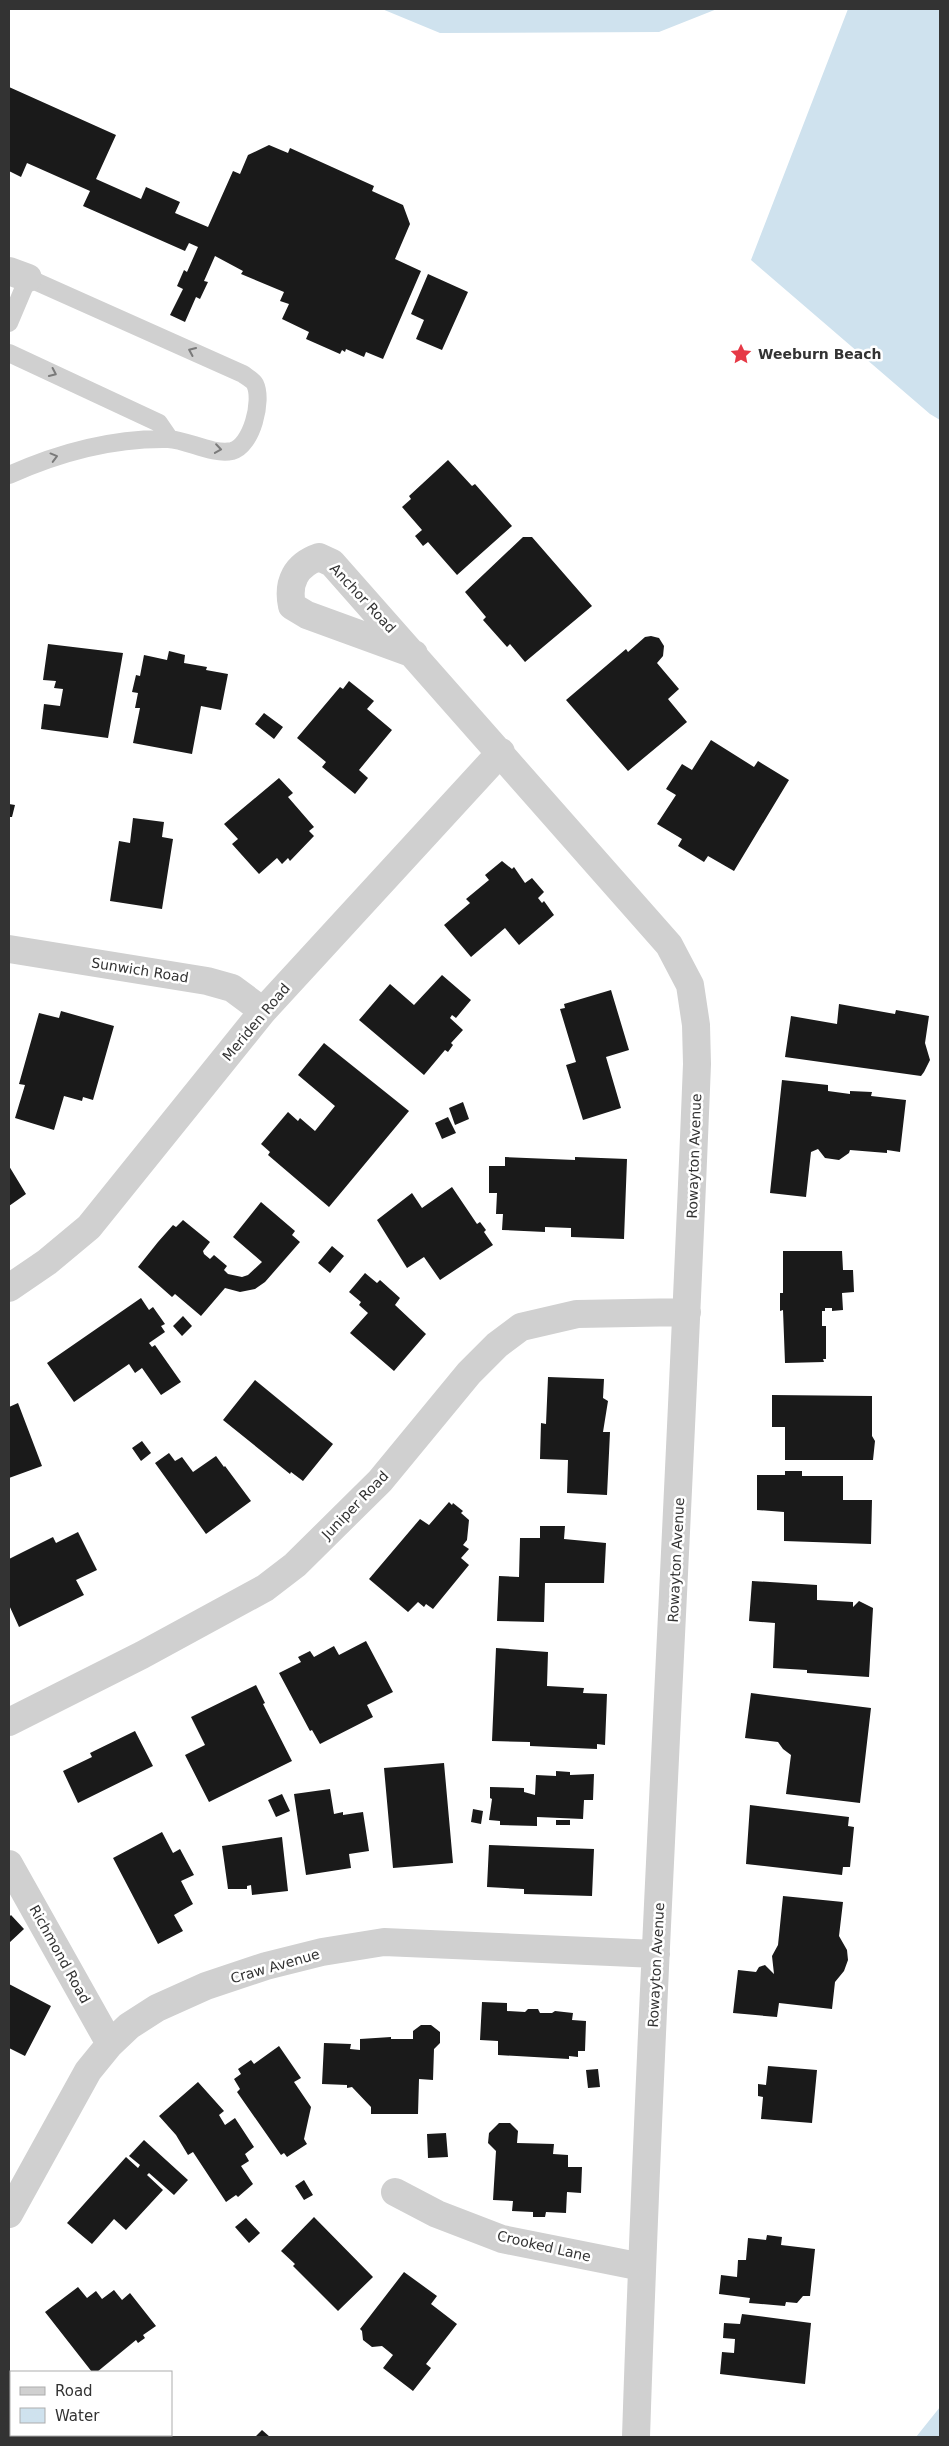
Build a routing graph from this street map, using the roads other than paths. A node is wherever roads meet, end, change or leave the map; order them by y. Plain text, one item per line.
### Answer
1 (19, 275) edge
2 (9, 323) edge
3 (9, 353) edge
4 (170, 439) junction
5 (9, 475) edge
6 (414, 654) dead end
7 (501, 752) junction
8 (9, 949) edge
9 (263, 1011) junction
10 (9, 1288) edge
11 (687, 1312) junction
12 (9, 1722) edge
13 (9, 1864) edge
14 (656, 1954) junction
15 (110, 2044) junction
16 (395, 2192) dead end
17 (9, 2214) edge
18 (642, 2267) junction
19 (636, 2437) edge

1 - 2 lane
4 -> 1 lane
3 -> 4 lane
5 -> 4 lane
6 - 7 street
7 - 9 street, Meriden Road
7 - 11 street, Rowayton Avenue
8 - 9 street, Sunwich Road
9 - 10 street, Meriden Road
11 - 12 street, Juniper Road
11 - 14 street, Rowayton Avenue
13 - 15 street, Richmond Road
14 - 15 street, Craw Avenue
14 - 18 street, Rowayton Avenue
15 - 17 street, Craw Avenue
16 - 18 street, Crooked Lane
18 - 19 street, Rowayton Avenue

